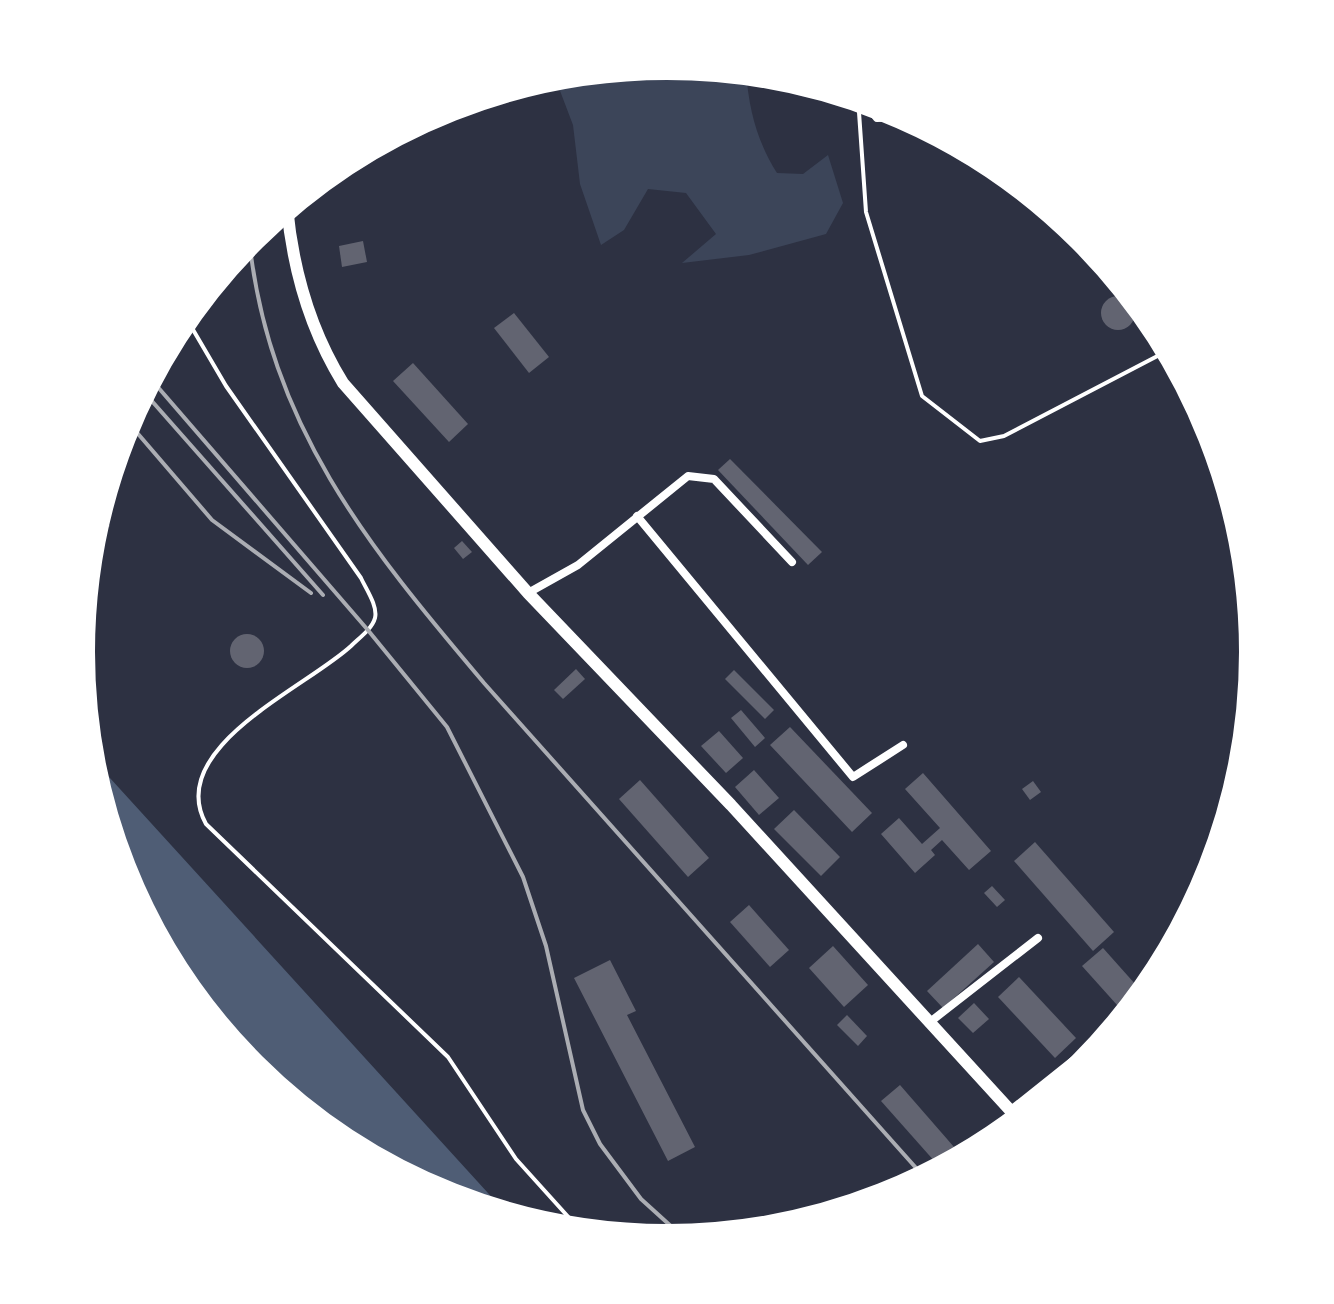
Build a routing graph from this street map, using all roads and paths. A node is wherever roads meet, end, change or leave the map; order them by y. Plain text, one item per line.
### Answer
1 (862, 112) edge
2 (288, 221) edge
3 (193, 329) edge
4 (1158, 356) edge
5 (637, 516) junction
6 (792, 562) dead end
7 (528, 593) junction
8 (903, 745) dead end
9 (1038, 938) dead end
10 (930, 1022) junction
11 (1011, 1111) edge
12 (569, 1217) edge

1 - 4 lane
2 - 7 main road
3 - 12 lane
5 - 6 street
5 - 7 street
5 - 8 street
7 - 10 main road
9 - 10 street
10 - 11 main road

